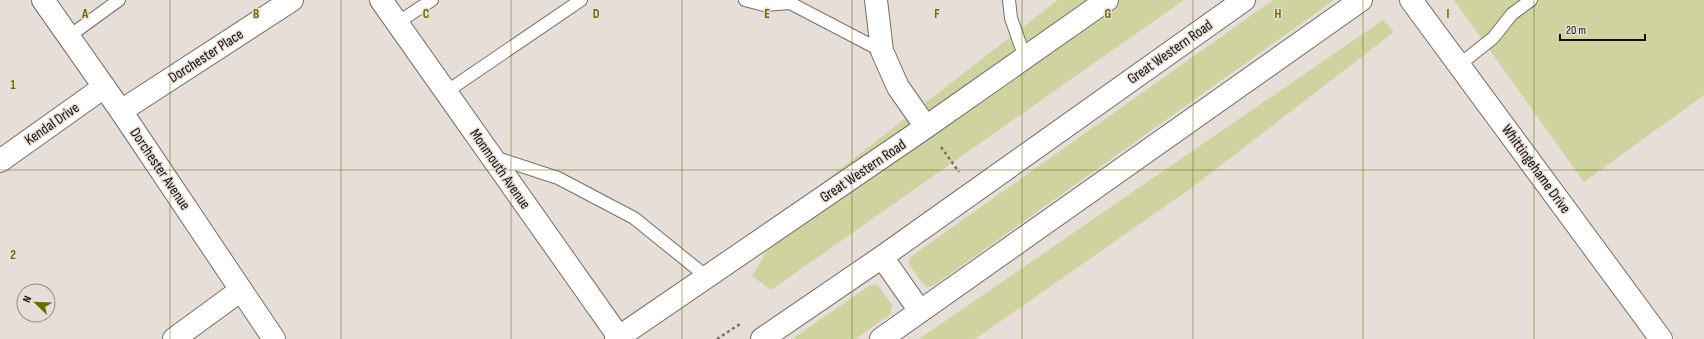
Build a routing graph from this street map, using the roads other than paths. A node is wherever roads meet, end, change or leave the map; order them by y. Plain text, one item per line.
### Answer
1 (43, 0) edge
2 (119, 0) edge
3 (292, 0) edge
4 (381, 0) edge
5 (432, 0) edge
6 (581, 0) edge
7 (745, 0) edge
8 (876, 0) edge
9 (1009, 0) edge
10 (1107, 0) edge
11 (1244, 0) edge
12 (1361, 0) edge
13 (1411, 0) edge
14 (1531, 0) edge
15 (397, 23) junction
16 (68, 37) junction
17 (882, 51) junction
18 (1025, 58) junction
19 (1459, 65) junction
20 (104, 87) junction
21 (446, 92) junction
22 (121, 111) junction
23 (926, 127) junction
24 (491, 156) junction
25 (0, 161) edge
26 (882, 257) junction
27 (707, 277) junction
28 (241, 290) junction
29 (920, 311) junction
30 (618, 338) edge
31 (174, 339) edge
32 (274, 339) edge
33 (762, 339) edge
34 (880, 339) edge
35 (1661, 339) edge

1 - 16 street, Dorchester Avenue
2 - 16 lane
3 - 22 street, Dorchester Place
4 - 15 street, Monmouth Avenue
5 - 15 lane
6 - 21 lane
7 - 17 lane
8 - 17 street
9 - 18 lane
10 - 18 street, Great Western Road
11 - 26 street, Great Western Road
12 - 29 street
13 - 19 street, Whittingehame Drive
14 - 19 lane
15 - 21 street, Monmouth Avenue
16 - 20 street, Dorchester Avenue
17 - 23 street
18 - 23 street, Great Western Road
19 - 35 street, Whittingehame Drive
20 - 22 street, Dorchester Avenue
20 - 25 street, Kendal Drive
21 - 24 street, Monmouth Avenue
22 - 28 street, Dorchester Avenue
23 - 27 street, Great Western Road
24 - 27 lane
24 - 30 street, Monmouth Avenue
26 - 29 street
26 - 33 street, Great Western Road
27 - 30 street, Great Western Road
28 - 31 street
28 - 32 street, Dorchester Avenue
29 - 34 street

